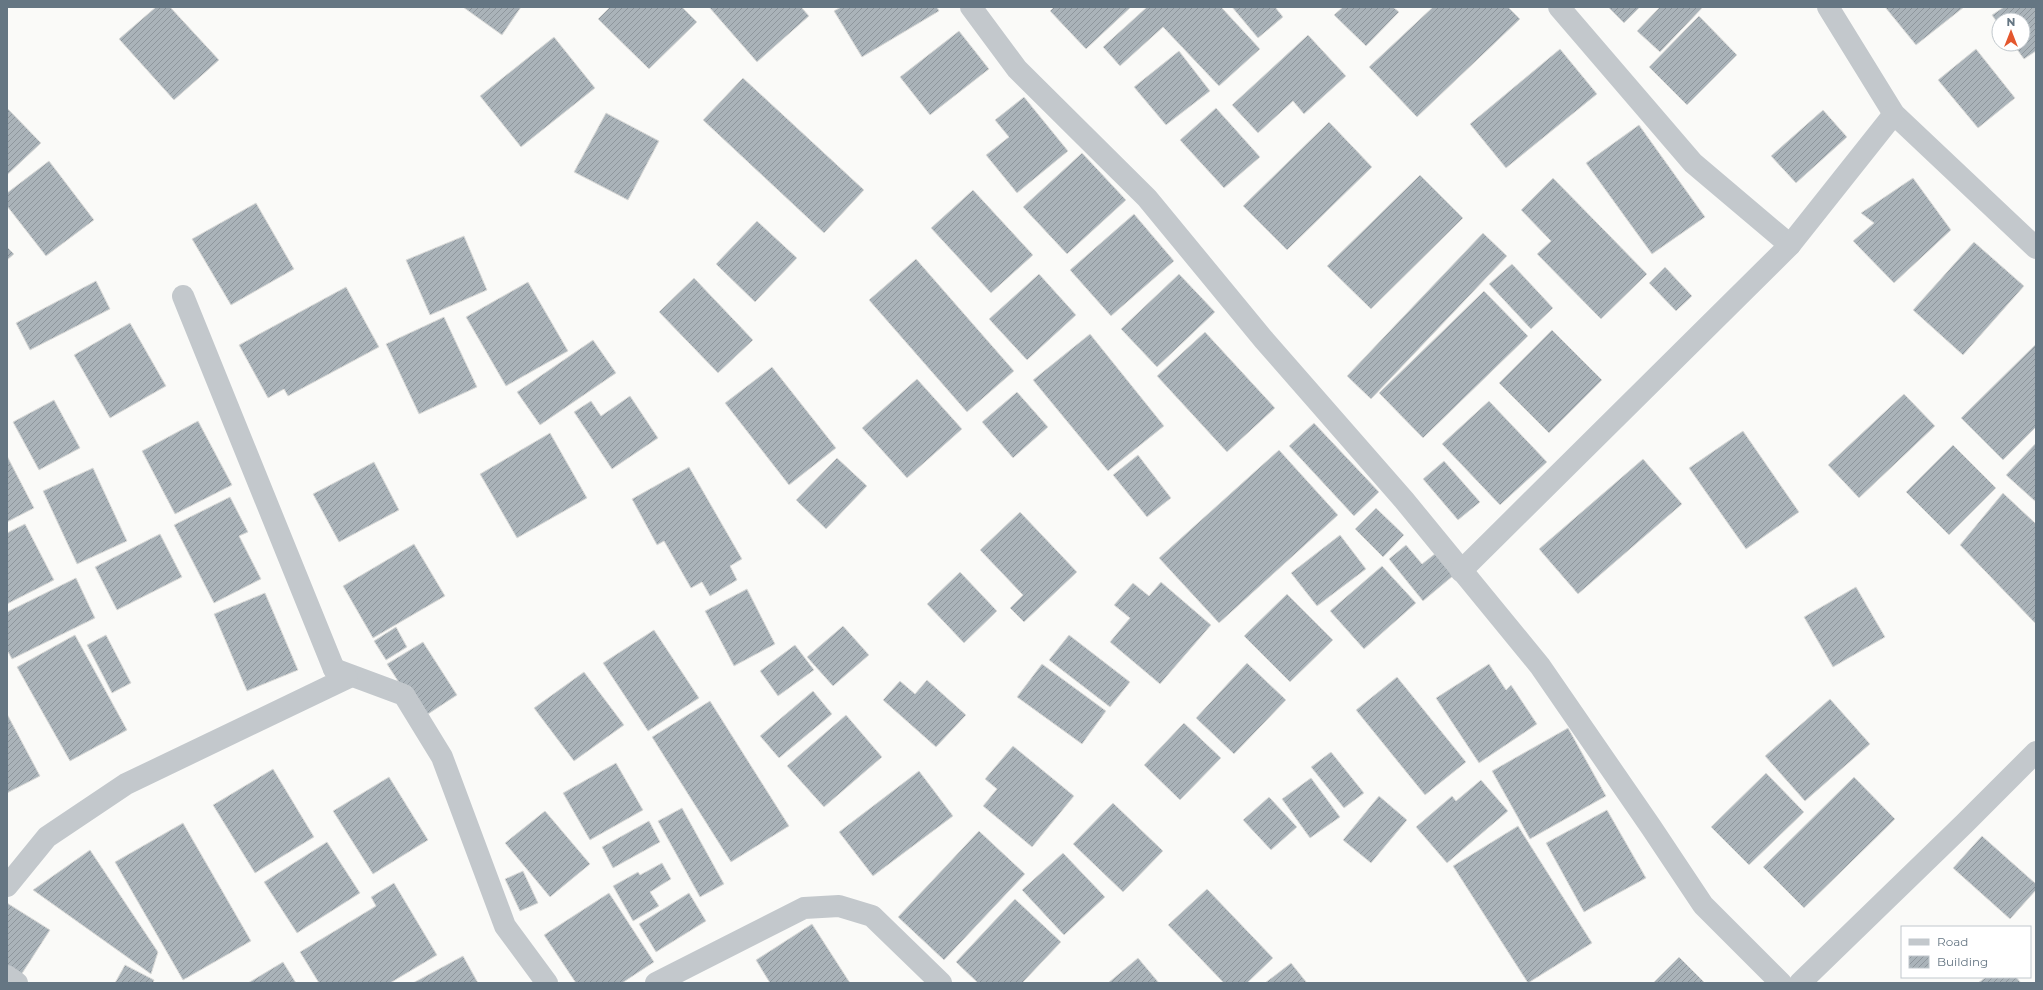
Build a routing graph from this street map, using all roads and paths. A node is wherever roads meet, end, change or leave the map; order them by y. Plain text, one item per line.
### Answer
1 (971, 7) edge
2 (1559, 7) edge
3 (1828, 7) edge
4 (1894, 114) junction
5 (1790, 245) junction
6 (2036, 248) edge
7 (183, 296) dead end
8 (1462, 571) junction
9 (334, 669) junction
10 (2036, 752) edge
11 (7, 886) edge
12 (7, 976) edge
13 (17, 983) edge
14 (547, 983) edge
15 (656, 983) edge
16 (942, 983) edge
17 (1781, 983) edge
18 (1800, 983) edge

1 - 8 street
2 - 5 street
3 - 4 street
4 - 5 street
4 - 6 street
5 - 8 street
7 - 9 street
8 - 17 street
9 - 11 street
9 - 14 street
10 - 18 street
12 - 13 street
15 - 16 street

